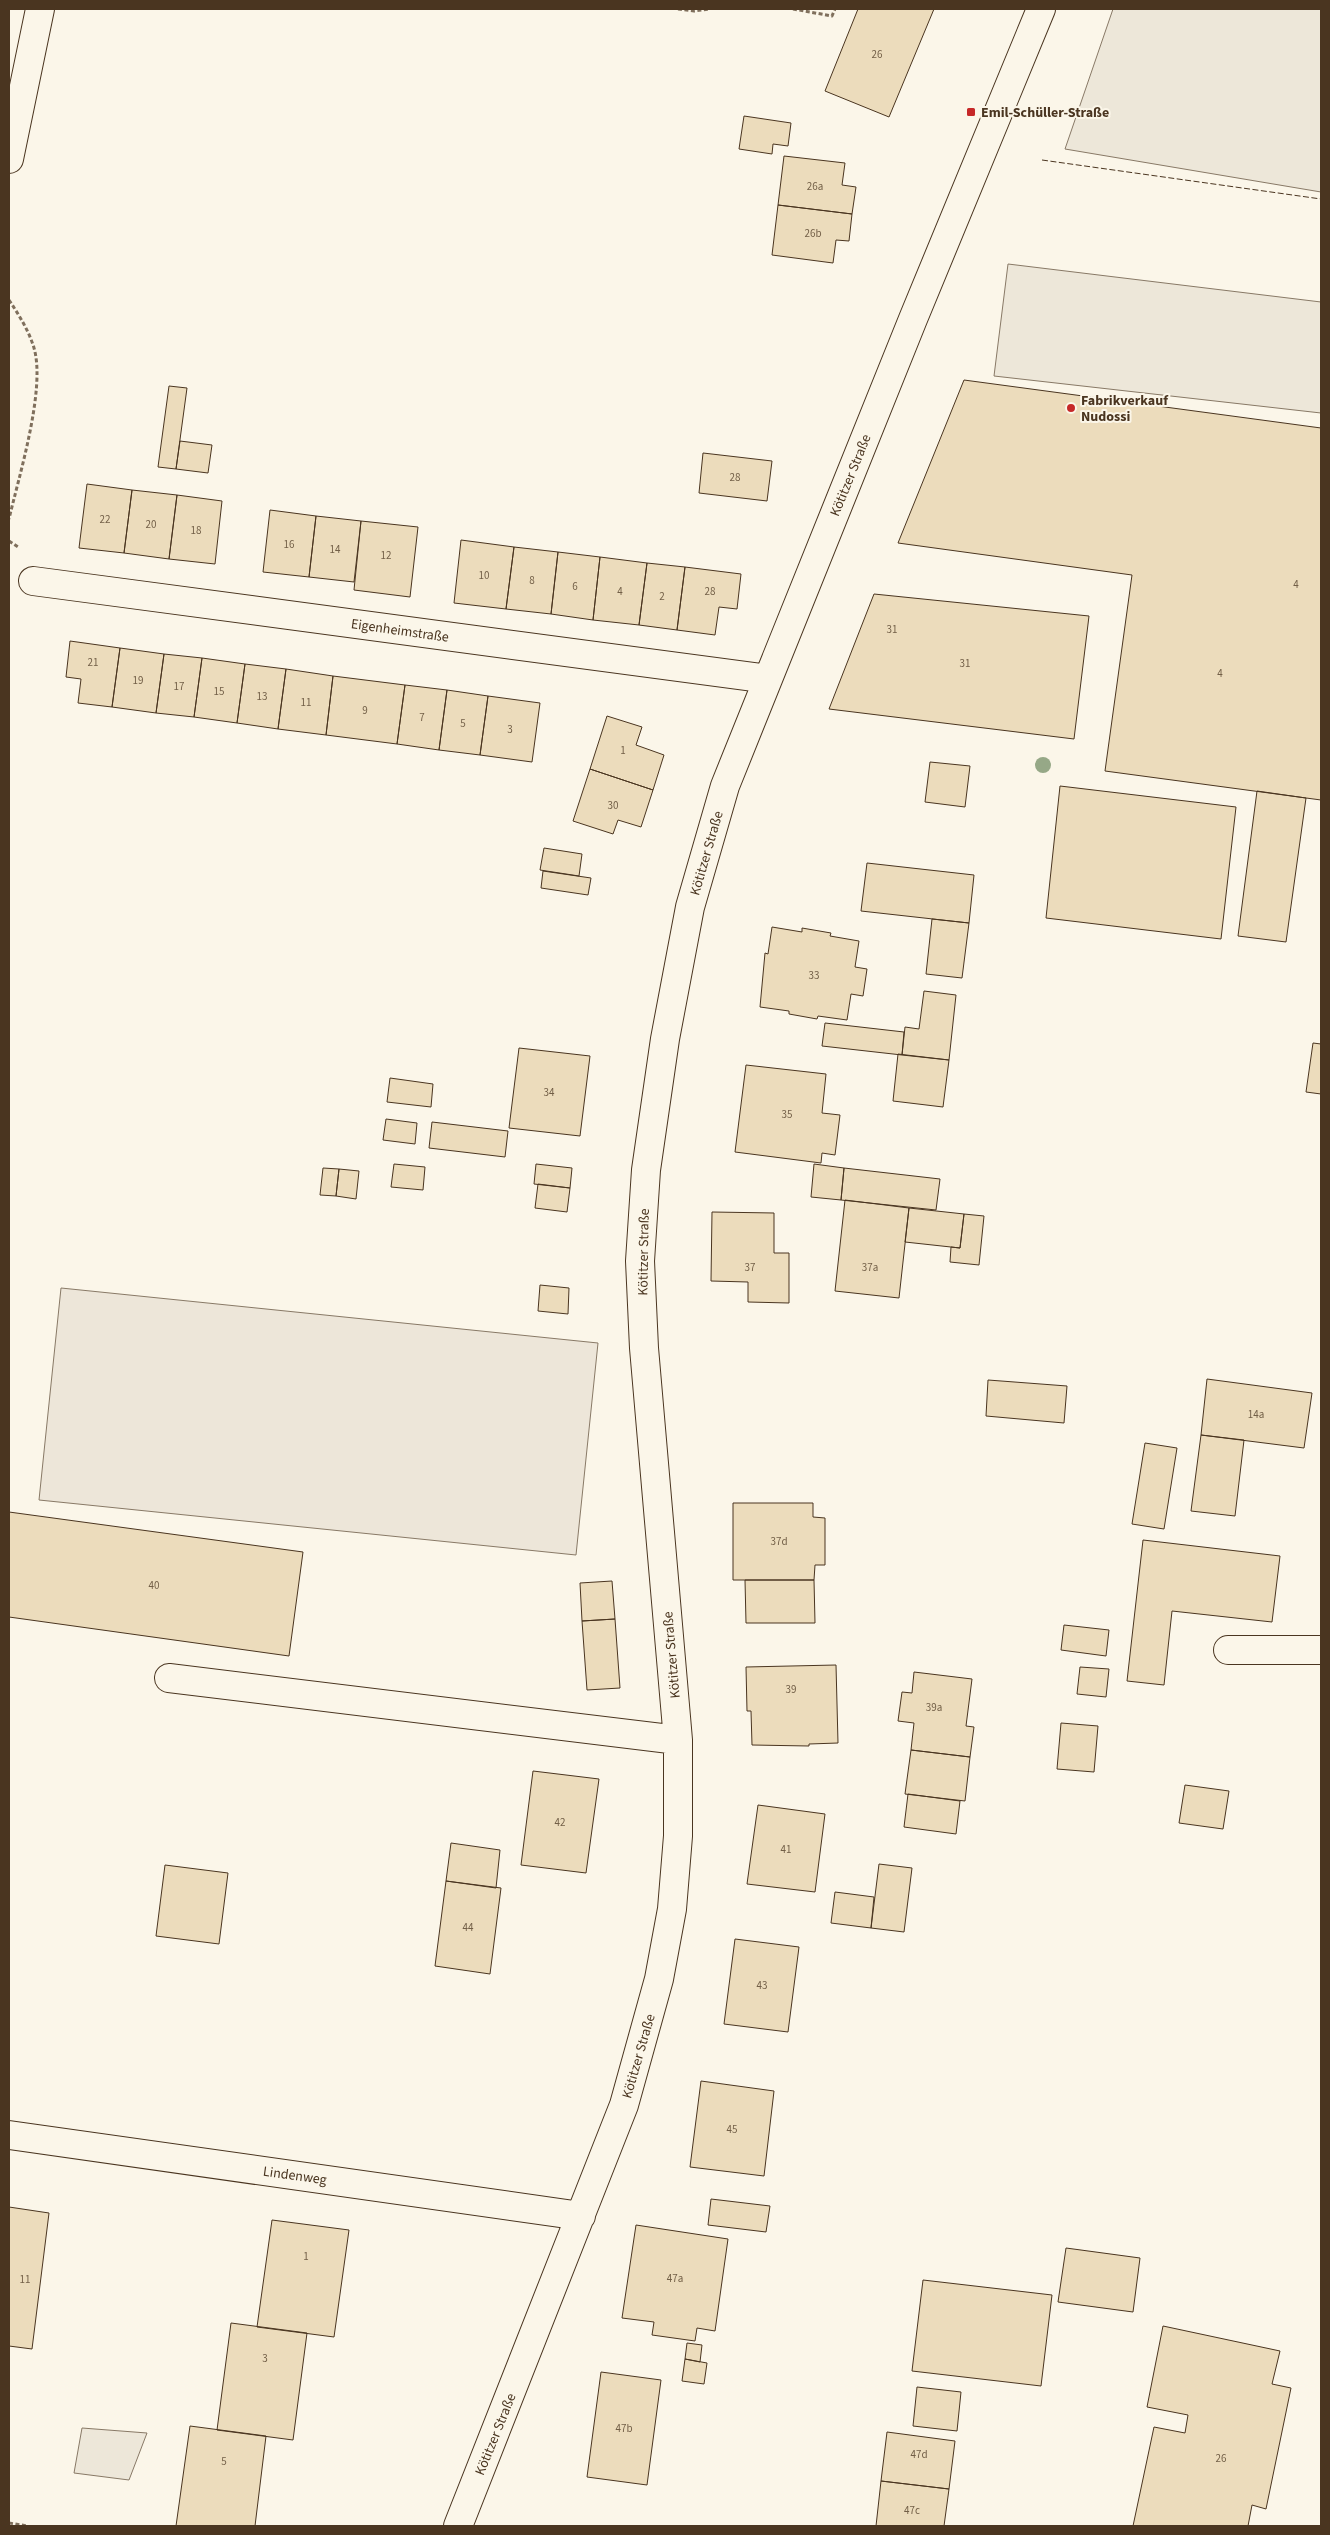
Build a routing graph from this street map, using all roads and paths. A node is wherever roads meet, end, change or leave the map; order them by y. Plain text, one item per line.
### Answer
1 (40, 9) edge
2 (678, 9) edge
3 (710, 9) edge
4 (793, 9) edge
5 (835, 9) edge
6 (1041, 9) edge
7 (9, 159) edge
8 (9, 300) edge
9 (9, 519) edge
10 (33, 581) dead end
11 (768, 679) junction
12 (1228, 1650) dead end
13 (1321, 1650) edge
14 (169, 1678) dead end
15 (678, 1740) junction
16 (9, 2135) edge
17 (581, 2216) junction
18 (9, 2523) edge
19 (28, 2526) edge
20 (458, 2526) edge

1 - 7 street
2 - 3 path
4 - 5 path
6 - 11 street, Kötitzer Straße
8 - 9 path
10 - 11 street, Eigenheimstraße
11 - 15 street, Kötitzer Straße
12 - 13 street
14 - 15 street
15 - 17 street, Kötitzer Straße
16 - 17 street, Lindenweg
17 - 20 street, Kötitzer Straße
18 - 19 path

